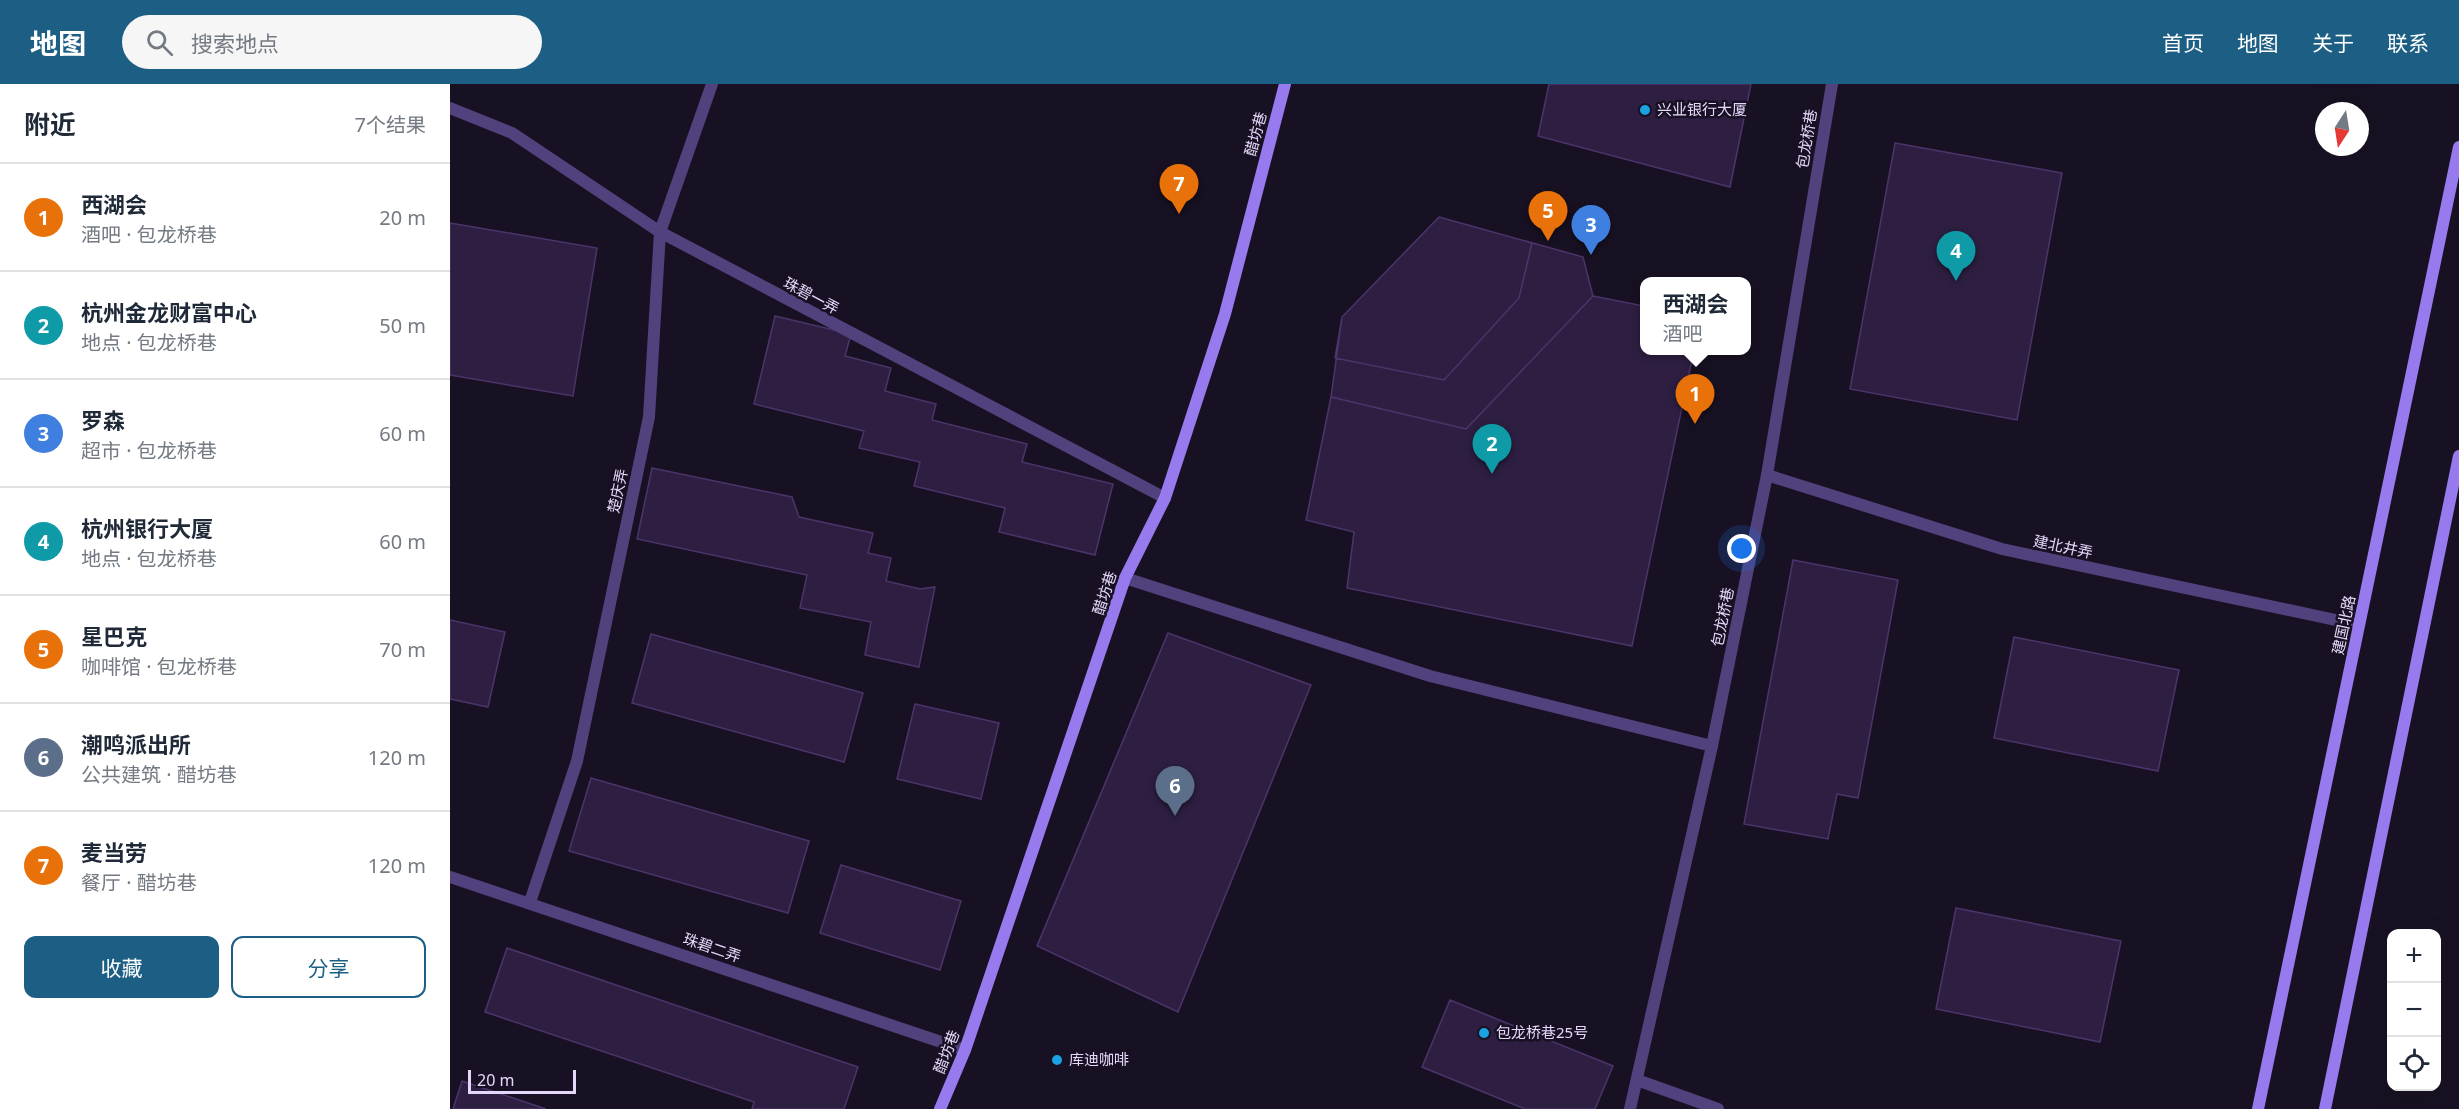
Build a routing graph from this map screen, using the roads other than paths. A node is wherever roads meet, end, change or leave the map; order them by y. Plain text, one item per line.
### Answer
1 (712, 84) edge
2 (1285, 84) edge
3 (1832, 84) edge
4 (450, 108) edge
5 (2459, 147) edge
6 (660, 232) junction
7 (2459, 456) edge
8 (1767, 475) junction
9 (1165, 498) junction
10 (1125, 578) junction
11 (2359, 625) junction
12 (1712, 746) junction
13 (450, 877) edge
14 (530, 902) junction
15 (965, 1050) junction
16 (1637, 1080) junction
17 (940, 1109) edge
18 (1630, 1109) edge
19 (1718, 1109) edge
20 (2258, 1109) edge
21 (2325, 1109) edge

1 - 6 street, 楚庆弄
2 - 9 main road, 醋坊巷
3 - 8 street, 包龙桥巷
4 - 6 street, 珠碧一弄
5 - 11 main road, 建国北路
6 - 9 street, 珠碧一弄
6 - 14 street, 楚庆弄
7 - 21 main road
8 - 11 street, 建北井弄
8 - 12 street, 包龙桥巷
9 - 10 main road, 醋坊巷
10 - 12 street
10 - 15 main road, 醋坊巷
11 - 20 main road, 建国北路
12 - 16 street, 包龙桥巷
13 - 14 street, 珠碧二弄
14 - 15 street, 珠碧二弄
15 - 17 main road, 醋坊巷
16 - 18 street, 包龙桥巷
16 - 19 street

